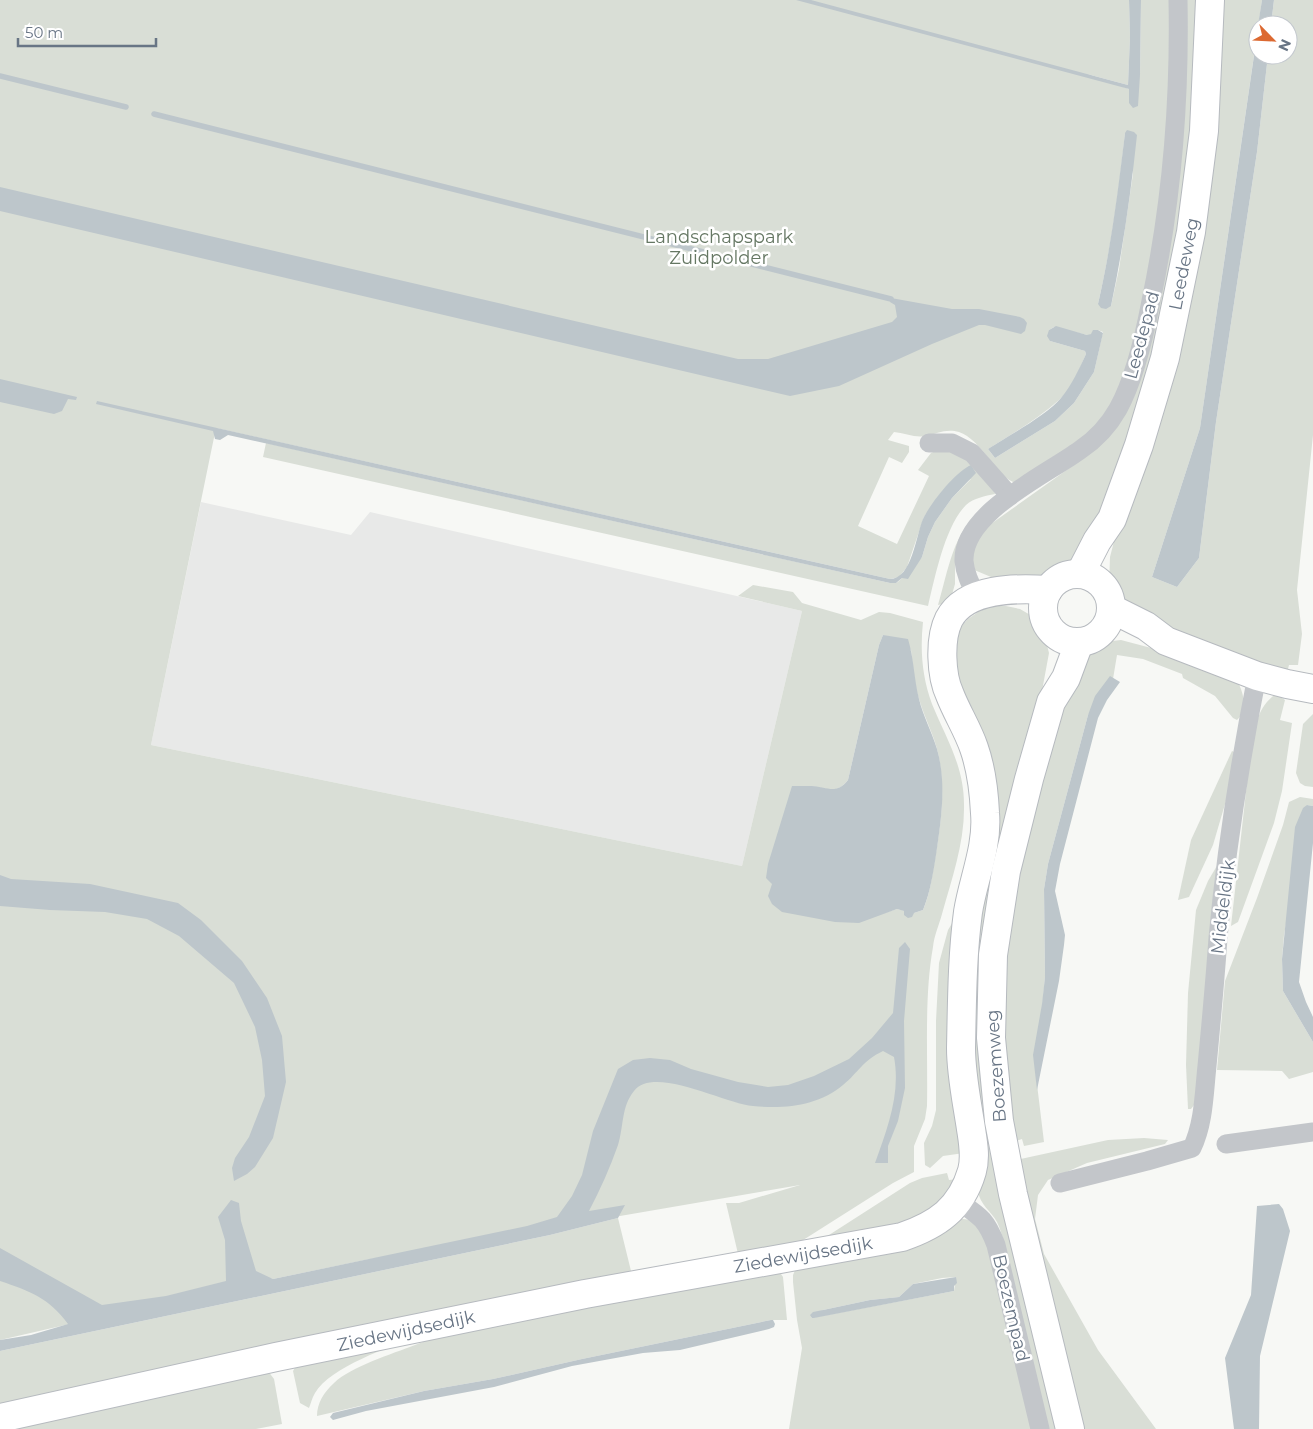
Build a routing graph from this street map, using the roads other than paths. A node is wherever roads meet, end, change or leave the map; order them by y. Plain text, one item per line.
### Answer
1 (1178, 0) edge
2 (1210, 0) edge
3 (929, 442) dead end
4 (1010, 496) junction
5 (1090, 577) junction
6 (986, 594) junction
7 (1045, 601) junction
8 (1108, 620) junction
9 (1068, 640) junction
10 (1257, 676) junction
11 (1313, 689) edge
12 (1313, 1132) edge
13 (1226, 1144) dead end
14 (1060, 1183) dead end
15 (958, 1201) junction
16 (0, 1418) edge
17 (1040, 1429) edge
18 (1070, 1429) edge

1 - 4 street, Leedepad
2 - 5 street, Leedeweg
3 - 4 street
4 - 6 street, Leedepad
5 - 7 street
5 - 8 street
6 - 7 street, Ziedewijdsedijk
6 - 15 street, Ziedewijdsedijk
7 - 9 street
8 - 9 street
8 - 10 street
9 - 18 street, Boezemweg
10 - 11 street
10 - 14 street, Middeldijk
12 - 13 street
15 - 16 street, Ziedewijdsedijk
15 - 17 street, Boezempad

